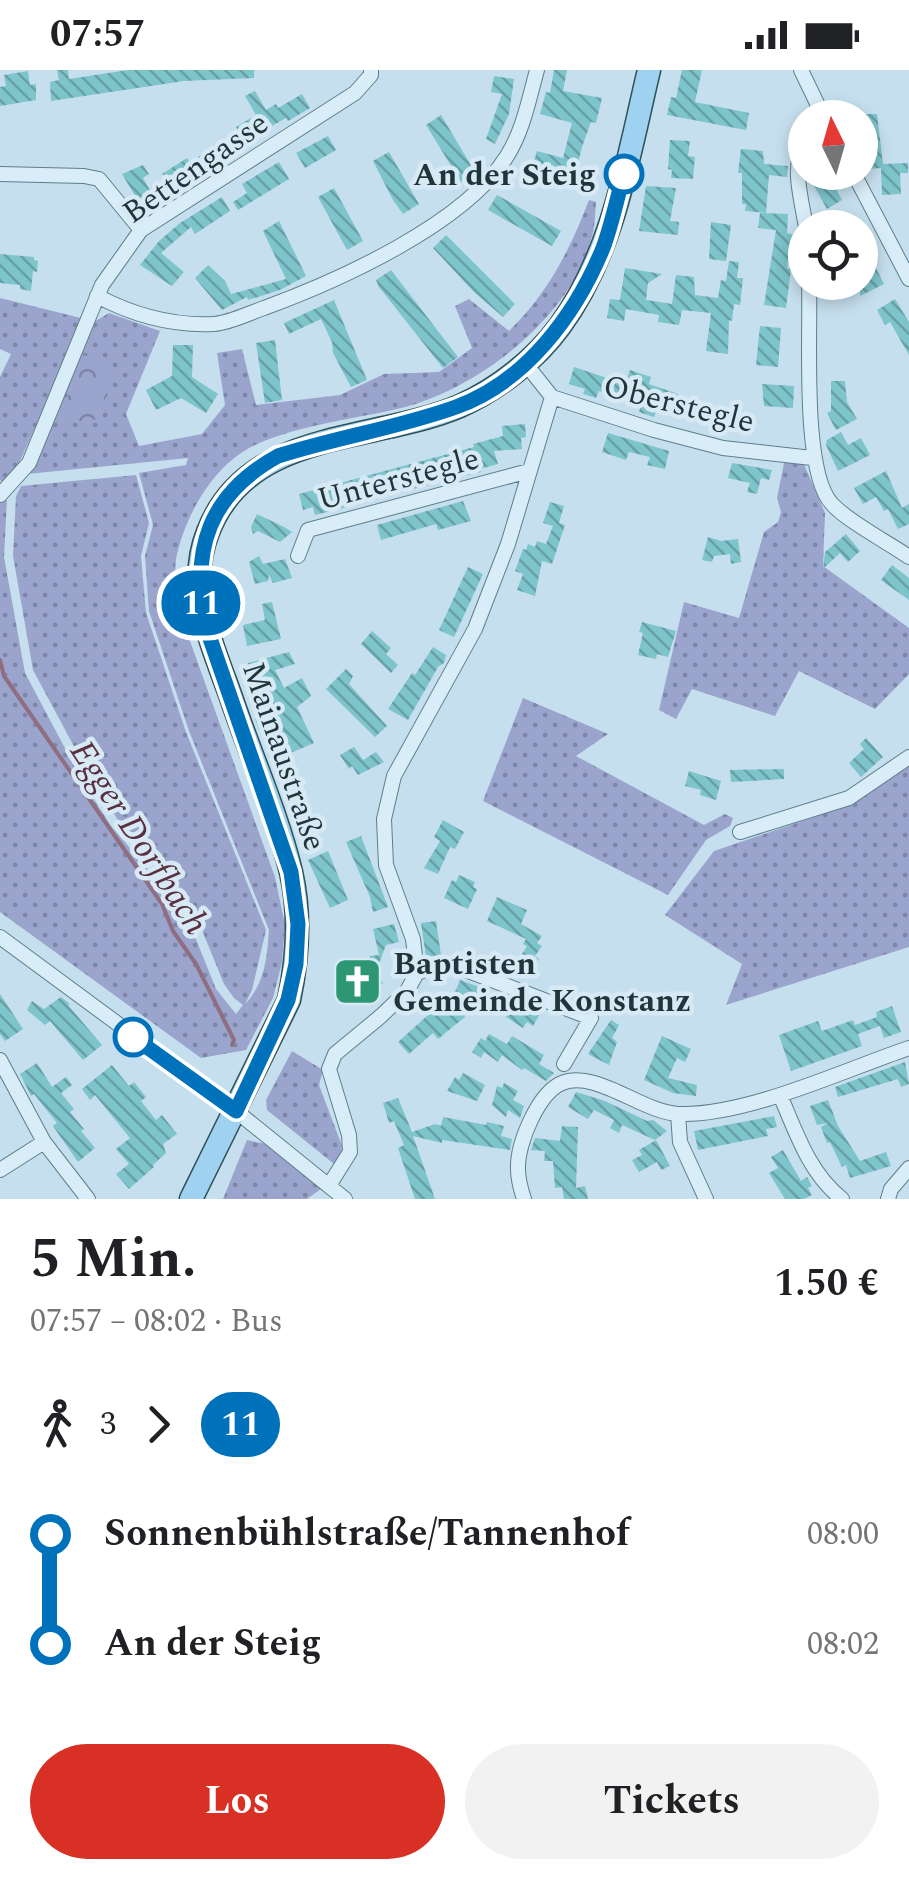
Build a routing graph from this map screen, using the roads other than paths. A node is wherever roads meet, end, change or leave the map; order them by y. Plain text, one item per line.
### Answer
1 (371, 70) edge
2 (537, 70) edge
3 (649, 70) edge
4 (801, 70) edge
5 (815, 100) edge
6 (0, 174) edge
7 (862, 190) edge
8 (141, 230) junction
9 (909, 280) edge
10 (97, 296) junction
11 (810, 300) edge
12 (526, 363) junction
13 (552, 397) junction
14 (812, 458) junction
15 (530, 472) junction
16 (0, 494) edge
17 (298, 556) dead end
18 (909, 557) edge
19 (909, 756) edge
20 (740, 832) dead end
21 (0, 937) edge
22 (417, 973) junction
23 (909, 1048) edge
24 (0, 1060) edge
25 (564, 1064) dead end
26 (780, 1095) junction
27 (236, 1111) junction
28 (678, 1114) junction
29 (44, 1142) junction
30 (909, 1168) edge
31 (0, 1170) edge
32 (330, 1184) junction
33 (88, 1199) edge
34 (191, 1199) edge
35 (346, 1199) edge
36 (524, 1199) edge
37 (706, 1199) edge
38 (842, 1199) edge
39 (888, 1199) edge

1 - 8 street, Bettengasse
2 - 10 street
3 - 12 main road, Mainaustraße
4 - 5 street
6 - 8 street
7 - 9 street
8 - 10 street, Bettengasse
10 - 16 street, Bettengasse
11 - 14 street
12 - 13 street, Oberstegle
12 - 27 main road, Mainaustraße
13 - 14 street, Oberstegle
13 - 15 street
14 - 18 street
15 - 17 street, Unterstegle
15 - 22 street
19 - 20 street
21 - 27 street
22 - 25 street
22 - 32 street
23 - 26 street
24 - 29 street
26 - 28 street
26 - 38 street
27 - 32 street
27 - 34 main road, Mainaustraße
28 - 36 street
28 - 37 street
29 - 31 street
29 - 33 street
30 - 39 street
32 - 35 street

